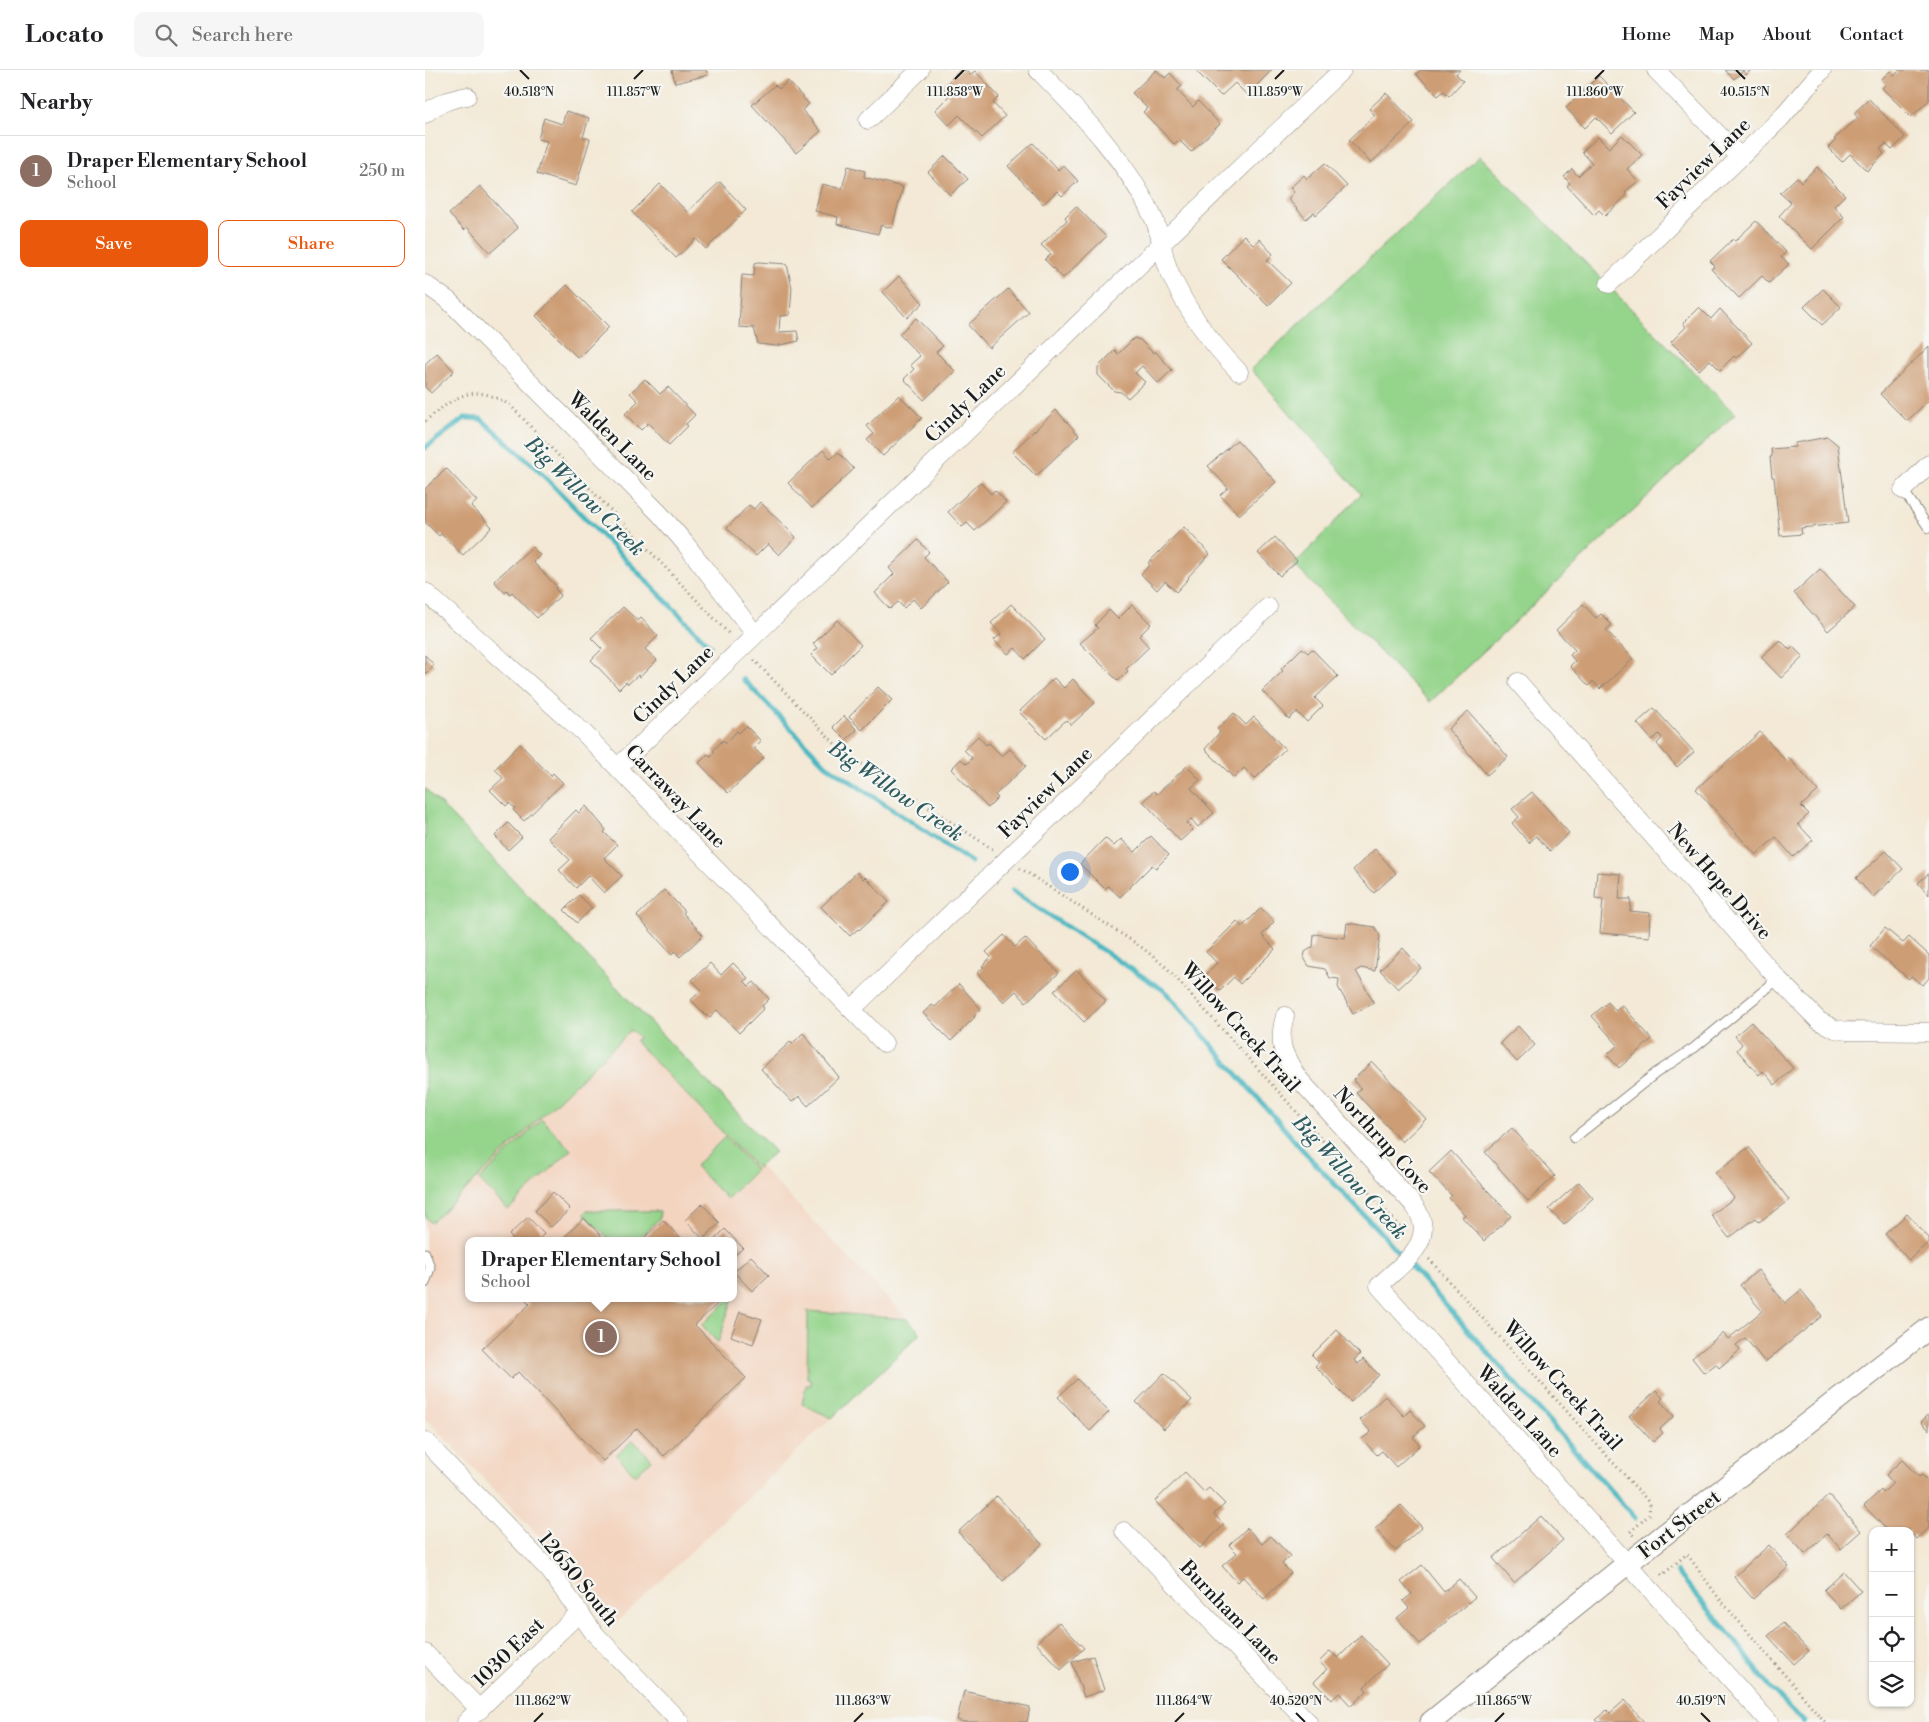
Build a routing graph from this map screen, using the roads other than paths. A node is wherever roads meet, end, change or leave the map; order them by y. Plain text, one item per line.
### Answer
1 (920, 70) edge
2 (1038, 70) edge
3 (1341, 70) edge
4 (1656, 70) edge
5 (1822, 70) edge
6 (467, 96) dead end
7 (425, 114) edge
8 (868, 120) dead end
9 (1740, 157) junction
10 (1162, 243) junction
11 (425, 284) edge
12 (1609, 284) dead end
13 (1239, 372) dead end
14 (1929, 464) edge
15 (1903, 490) joint
16 (1929, 528) edge
17 (425, 592) edge
18 (1268, 607) dead end
19 (755, 634) junction
20 (1518, 682) dead end
21 (618, 767) junction
22 (1777, 979) junction
23 (852, 1009) junction
24 (1285, 1016) dead end
25 (1929, 1032) edge
26 (884, 1043) dead end
27 (1574, 1138) dead end
28 (425, 1253) edge
29 (1384, 1281) joint
30 (425, 1283) edge
31 (1929, 1328) edge
32 (425, 1441) edge
33 (1124, 1531) dead end
34 (1628, 1564) junction
35 (579, 1612) junction
36 (425, 1653) edge
37 (480, 1710) junction
38 (466, 1722) edge
39 (680, 1722) edge
40 (1308, 1722) edge
41 (1431, 1722) edge
42 (1769, 1722) edge

1 - 8 street
2 - 10 street
3 - 10 street, Cindy Lane
4 - 9 street
5 - 9 street, Fayview Lane
6 - 7 street
9 - 12 street, Fayview Lane
10 - 13 street
10 - 19 street, Cindy Lane
11 - 19 street, Walden Lane
14 - 15 street
15 - 16 lane
17 - 21 street, Carraway Lane
18 - 23 street, Fayview Lane
19 - 21 street, Cindy Lane
20 - 22 street, New Hope Drive
21 - 23 street, Carraway Lane
22 - 25 street, New Hope Drive
22 - 27 lane
23 - 26 street, Carraway Lane
24 - 29 street, Northrup Cove
28 - 30 lane
29 - 34 street, Walden Lane
31 - 34 street, Fort Street
32 - 35 street, 12650 South
33 - 40 street, Burnham Lane
34 - 41 street, Fort Street
34 - 42 street, Walden Lane
35 - 37 street, 1030 East
35 - 39 street, 12650 South
36 - 37 street
37 - 38 street, 1030 East

